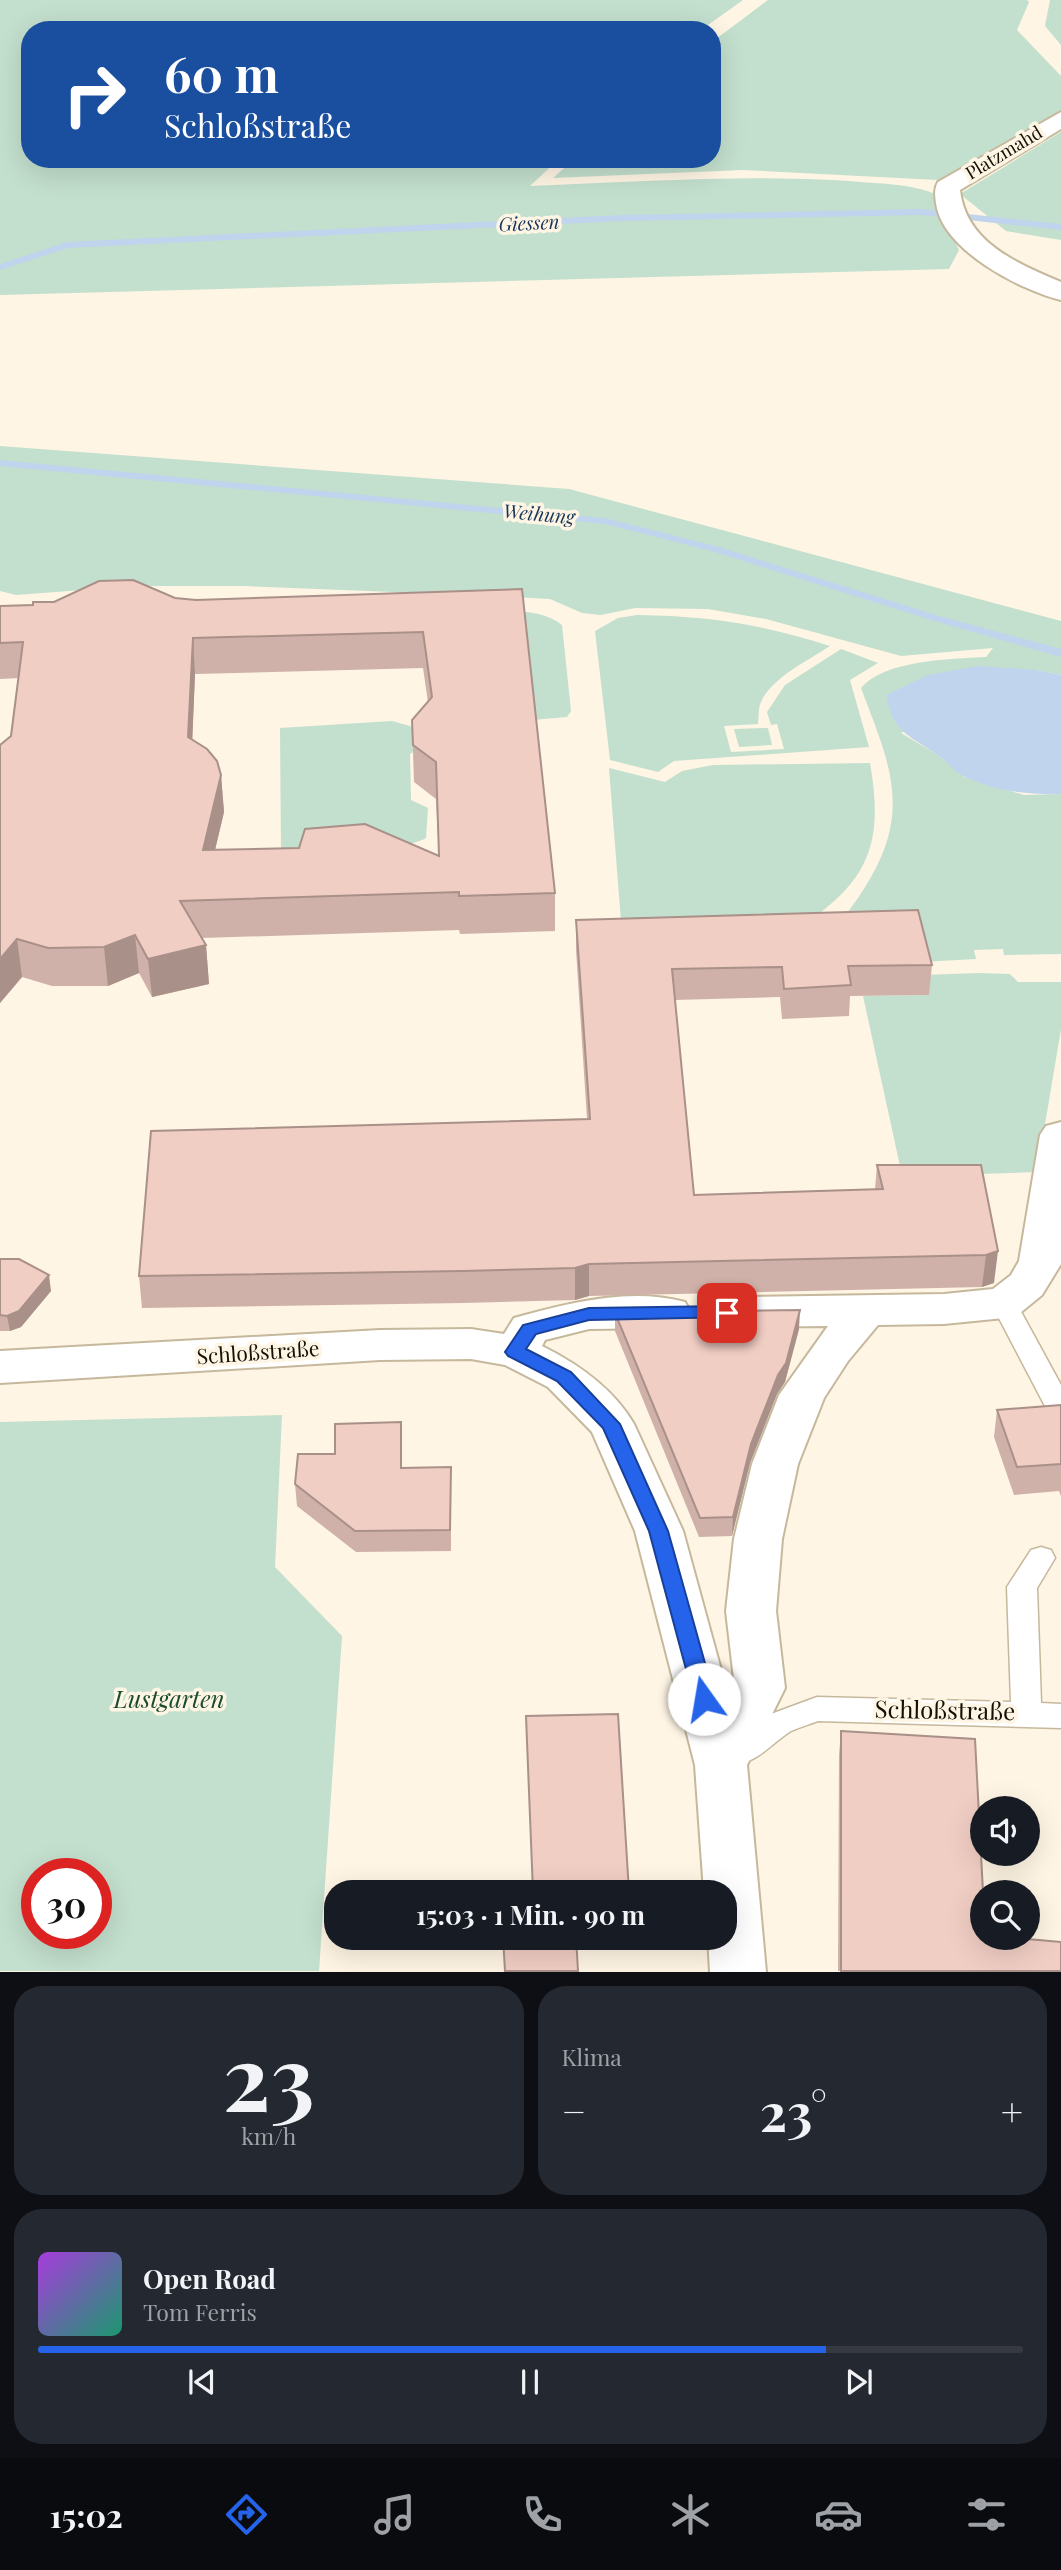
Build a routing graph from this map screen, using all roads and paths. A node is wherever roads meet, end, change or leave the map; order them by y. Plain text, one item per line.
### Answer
1 (1061, 119) edge
2 (1061, 292) edge
3 (1061, 1135) edge
4 (1004, 1303) junction
5 (865, 1311) junction
6 (514, 1352) junction
7 (0, 1367) edge
8 (1056, 1401) dead end
9 (1041, 1558) dead end
10 (1026, 1714) junction
11 (1061, 1716) edge
12 (721, 1765) junction
13 (737, 1972) edge

1 - 2 street, Platzmahd
3 - 4 street
4 - 5 street
4 - 8 lane
5 - 6 street
5 - 12 street
6 - 7 street, Schloßstraße
6 - 12 street, Schloßstraße
9 - 10 lane, Schloßstraße
10 - 11 lane
10 - 12 lane, Schloßstraße
12 - 13 street, Schloßstraße

